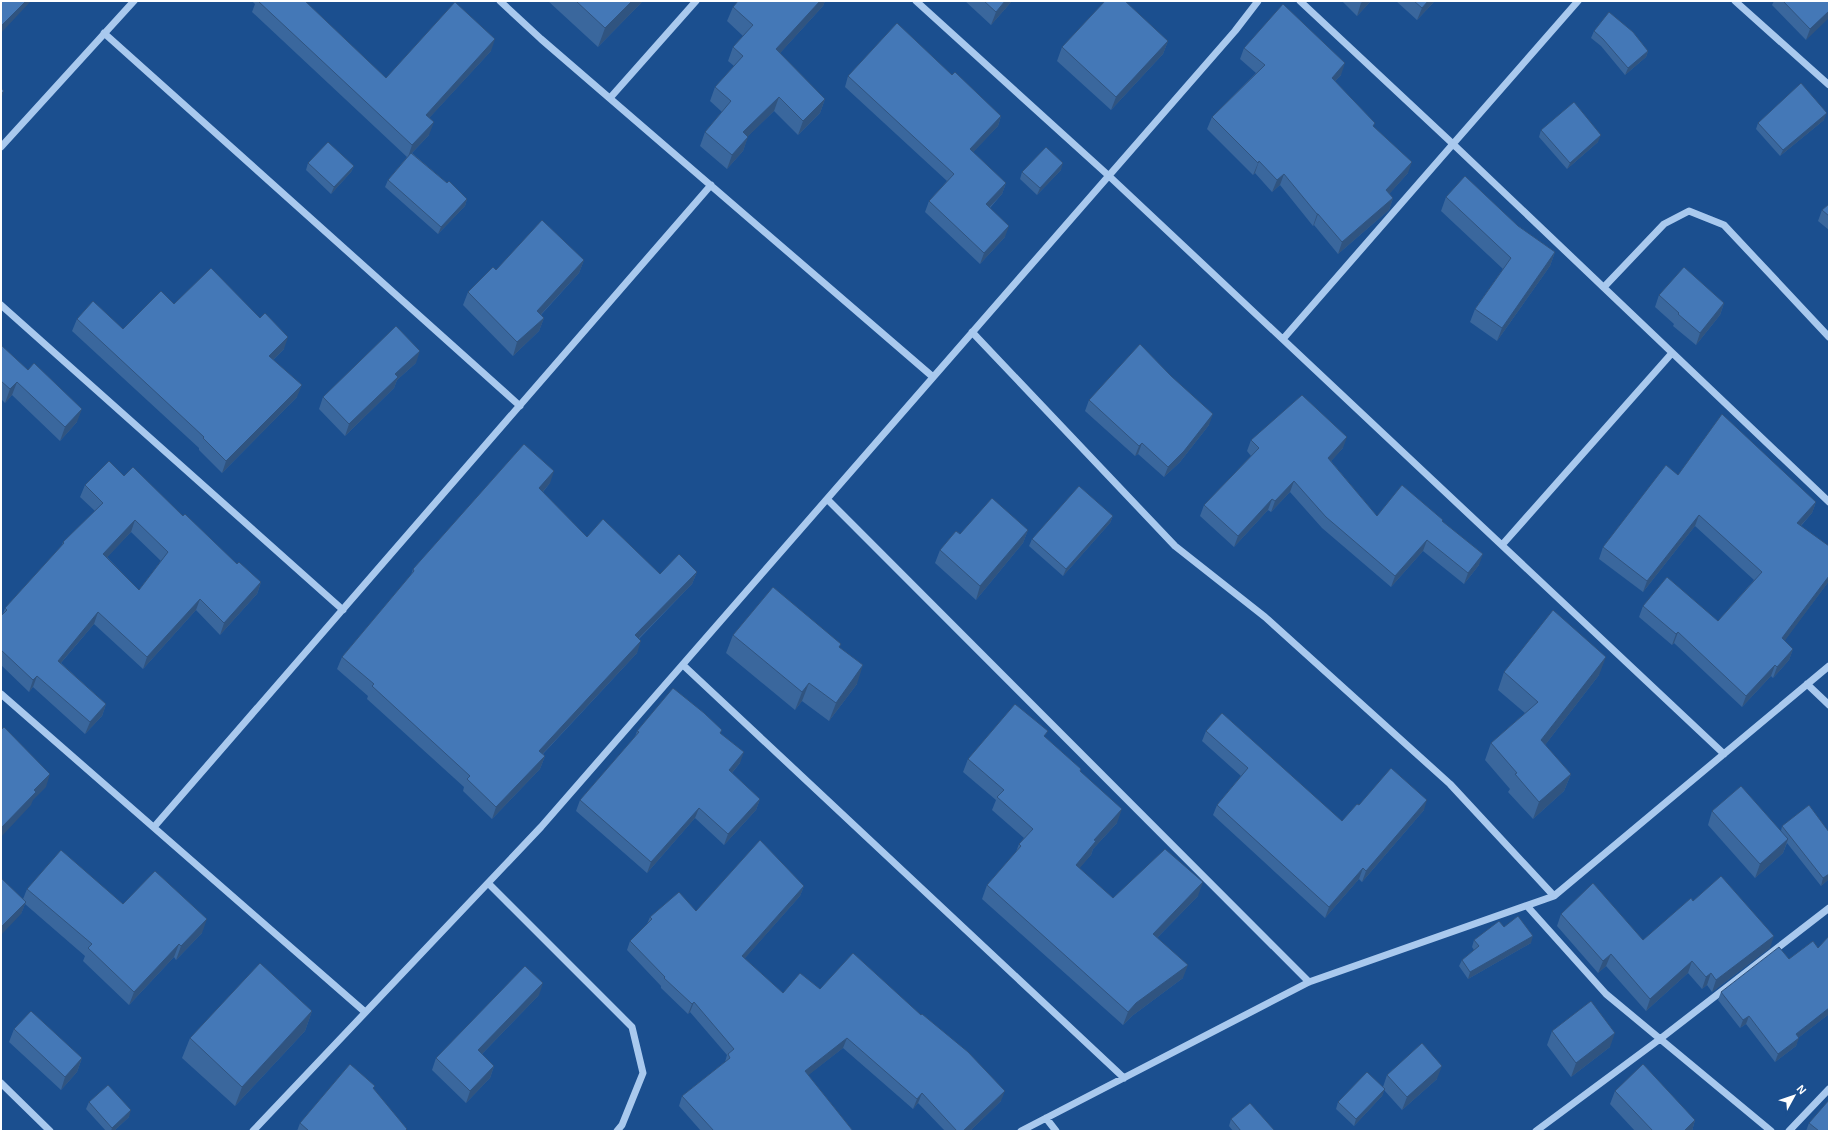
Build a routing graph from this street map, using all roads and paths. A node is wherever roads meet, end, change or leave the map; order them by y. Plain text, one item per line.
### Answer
1 (134, 1) edge
2 (500, 1) edge
3 (696, 1) edge
4 (916, 1) edge
5 (1258, 1) edge
6 (1300, 1) edge
7 (1578, 1) edge
8 (1735, 1) edge
9 (104, 33) junction
10 (1829, 85) edge
11 (610, 98) junction
12 (1454, 144) junction
13 (1, 147) edge
14 (1109, 176) junction
15 (711, 185) junction
16 (1604, 287) junction
17 (1, 305) edge
18 (972, 332) junction
19 (1829, 337) edge
20 (1283, 339) junction
21 (1672, 353) junction
22 (933, 377) junction
23 (520, 406) junction
24 (827, 499) junction
25 (1829, 502) edge
26 (1502, 545) junction
27 (343, 610) junction
28 (683, 665) junction
29 (1829, 666) edge
30 (1807, 684) junction
31 (1, 694) edge
32 (1829, 705) edge
33 (1724, 754) junction
34 (154, 827) junction
35 (488, 883) junction
36 (1554, 896) junction
37 (1527, 906) junction
38 (1829, 908) edge
39 (1309, 982) junction
40 (365, 1012) junction
41 (1660, 1039) junction
42 (1124, 1078) junction
43 (1, 1083) edge
44 (1829, 1089) edge
45 (1046, 1118) junction
46 (255, 1130) edge
47 (50, 1131) edge
48 (617, 1131) edge
49 (1021, 1131) edge
50 (1056, 1131) edge
51 (1536, 1131) edge
52 (1771, 1131) edge
53 (1789, 1131) edge

1 - 9 street
2 - 11 street
3 - 11 street
4 - 14 street
5 - 14 street
6 - 12 street
7 - 12 street
8 - 10 street
9 - 13 street
9 - 23 street
11 - 15 street
12 - 16 street
12 - 20 street
14 - 18 street
14 - 20 street
15 - 22 street
15 - 23 street
16 - 19 street
16 - 21 street
17 - 27 street
18 - 22 street
18 - 36 street
20 - 26 street
21 - 25 street
21 - 26 street
22 - 24 street
23 - 27 street
24 - 28 street
24 - 39 street
26 - 33 street
27 - 34 street
28 - 35 street
28 - 42 street
29 - 30 street
30 - 32 street
30 - 33 street
31 - 34 street
33 - 36 street
34 - 40 street
35 - 40 street
35 - 48 street
36 - 37 street
37 - 39 street
37 - 41 street
38 - 41 street
39 - 42 street
40 - 46 street
41 - 51 street
41 - 52 street
42 - 45 street
43 - 47 street
44 - 53 street
45 - 49 street
45 - 50 street

